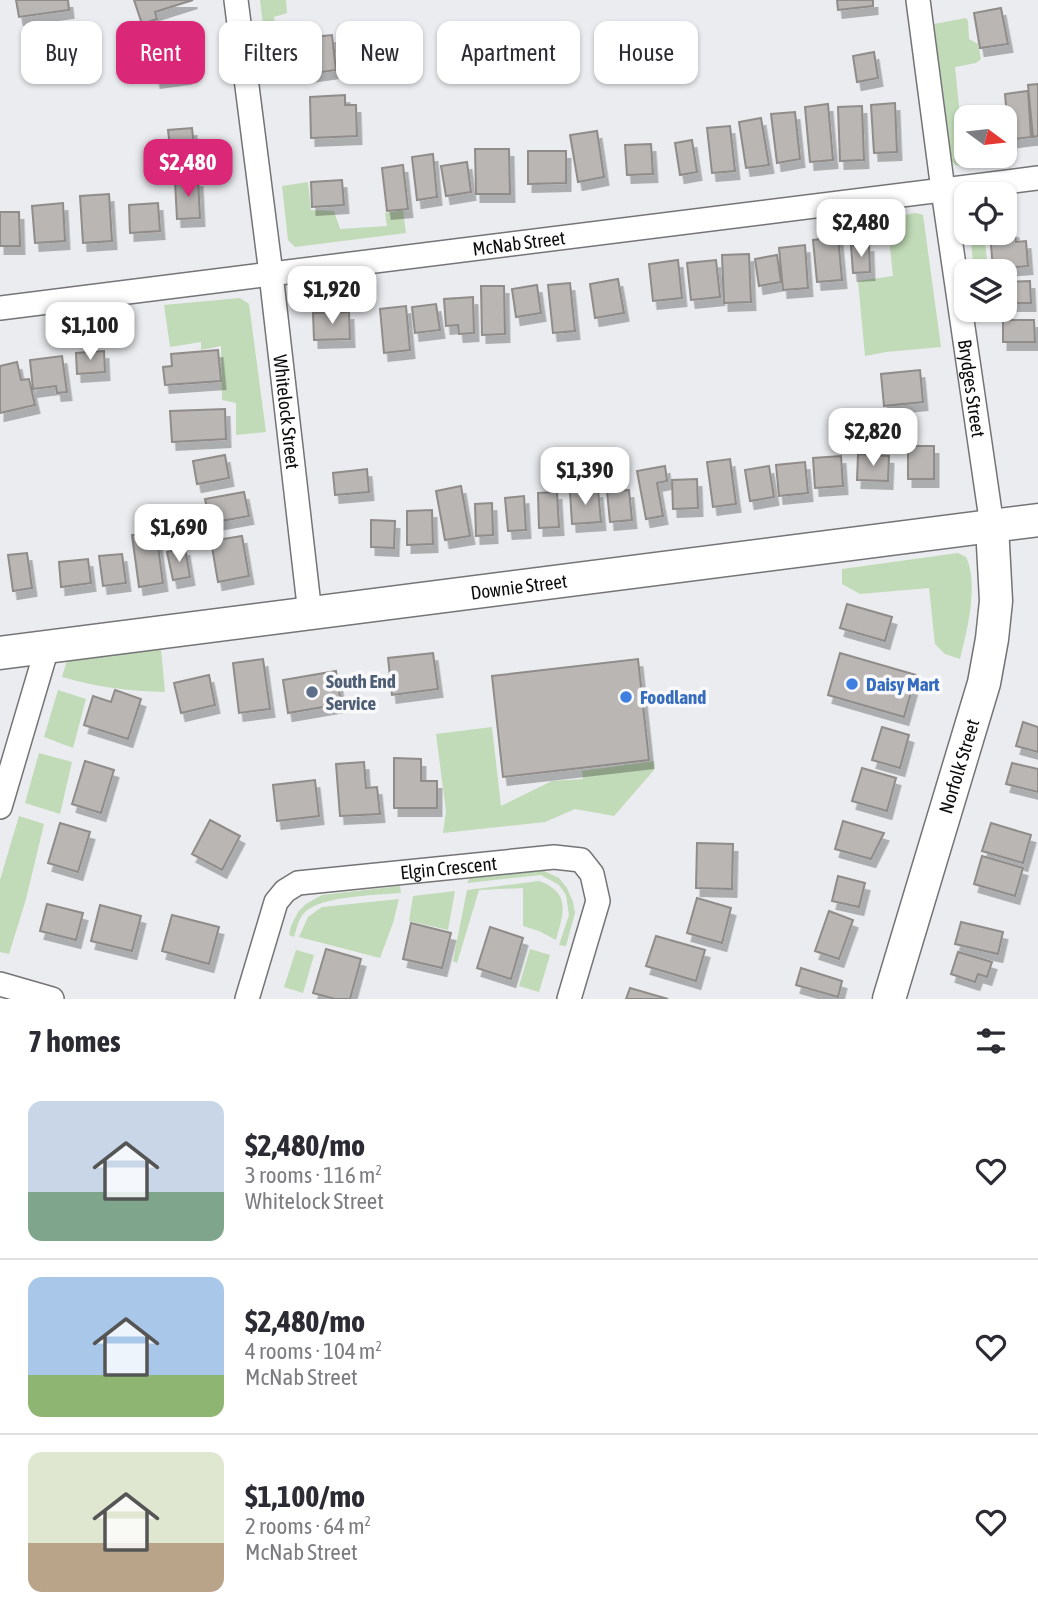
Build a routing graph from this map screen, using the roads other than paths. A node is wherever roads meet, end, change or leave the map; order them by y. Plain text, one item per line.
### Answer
1 (236, 0) edge
2 (918, 0) edge
3 (1038, 178) edge
4 (943, 190) junction
5 (271, 274) junction
6 (0, 308) edge
7 (1038, 520) edge
8 (992, 526) junction
9 (310, 614) junction
10 (47, 648) junction
11 (0, 653) edge
12 (0, 807) edge
13 (0, 984) edge
14 (52, 999) edge
15 (247, 999) edge
16 (569, 999) edge
17 (889, 999) edge

1 - 5 street, Whitelock Street
2 - 4 street, Brydges Street
3 - 4 street, McNab Street
4 - 5 street, McNab Street
4 - 8 street, Brydges Street
5 - 6 street, McNab Street
5 - 9 street, Whitelock Street
7 - 8 main road, Downie Street
8 - 9 main road, Downie Street
8 - 17 main road, Norfolk Street
9 - 10 main road, Downie Street
10 - 11 main road, Downie Street
10 - 12 street
13 - 14 street
15 - 16 street, Elgin Crescent

